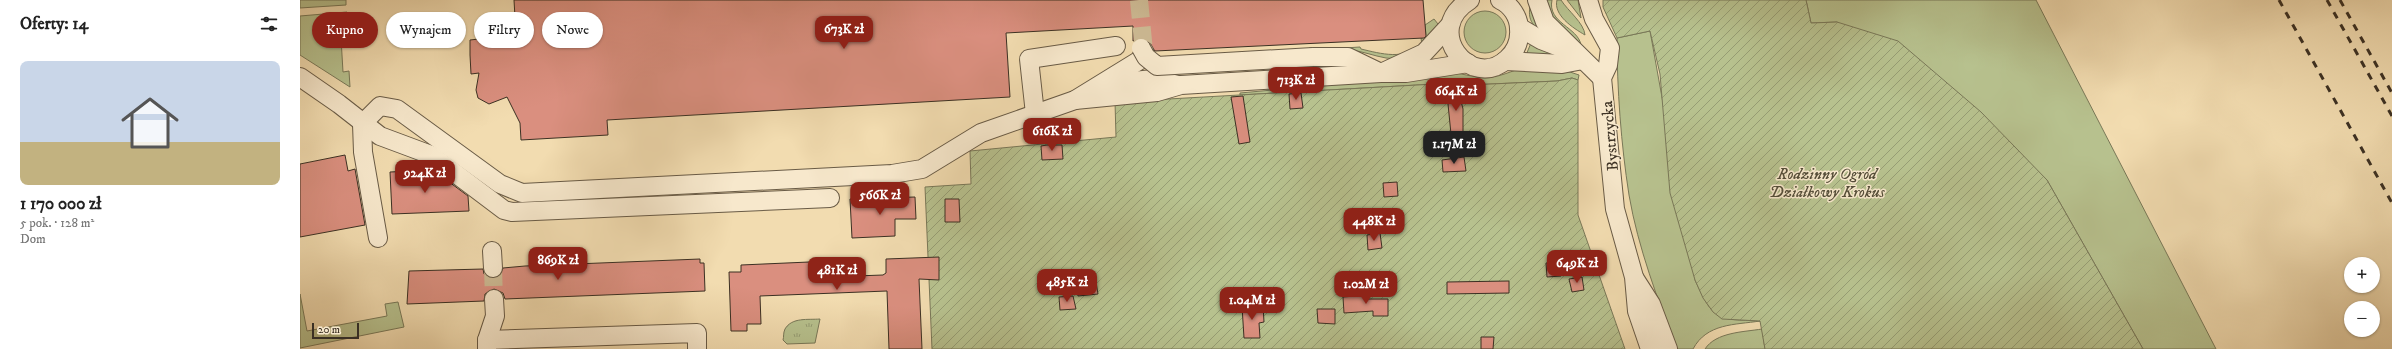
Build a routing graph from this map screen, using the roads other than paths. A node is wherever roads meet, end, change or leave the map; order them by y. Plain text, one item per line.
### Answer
1 (1470, 0) edge
2 (1500, 0) edge
3 (1525, 0) edge
4 (1537, 0) edge
5 (1588, 0) edge
6 (1518, 22) junction
7 (1450, 26) junction
8 (1116, 46) dead end
9 (1142, 49) junction
10 (1578, 56) junction
11 (1505, 61) junction
12 (1468, 63) junction
13 (1381, 72) junction
14 (300, 77) edge
15 (1602, 78) junction
16 (1185, 85) junction
17 (1096, 86) junction
18 (1075, 100) junction
19 (1035, 114) junction
20 (362, 124) junction
21 (830, 198) dead end
22 (378, 238) dead end
23 (1634, 277) junction
24 (494, 299) tunnel mouth
25 (697, 341) edge
26 (487, 344) edge
27 (1650, 349) edge
28 (1668, 349) edge

1 - 7 street
2 - 6 street
3 - 6 street
4 - 10 street
5 - 15 street, Bystrzycka
6 - 10 street
6 - 11 street
7 - 12 street
7 - 13 street
8 - 19 street
9 - 13 street, bridge
9 - 16 street
9 - 17 street
10 - 11 street
10 - 15 street
11 - 12 street
12 - 13 street
13 - 16 street
14 - 20 street
15 - 23 street, Bystrzycka
16 - 17 street
16 - 18 street
17 - 18 street
18 - 19 street
19 - 20 street
20 - 21 street
20 - 22 street
23 - 27 street, Bystrzycka
23 - 28 street, Bystrzycka
24 - 26 street
25 - 26 street

